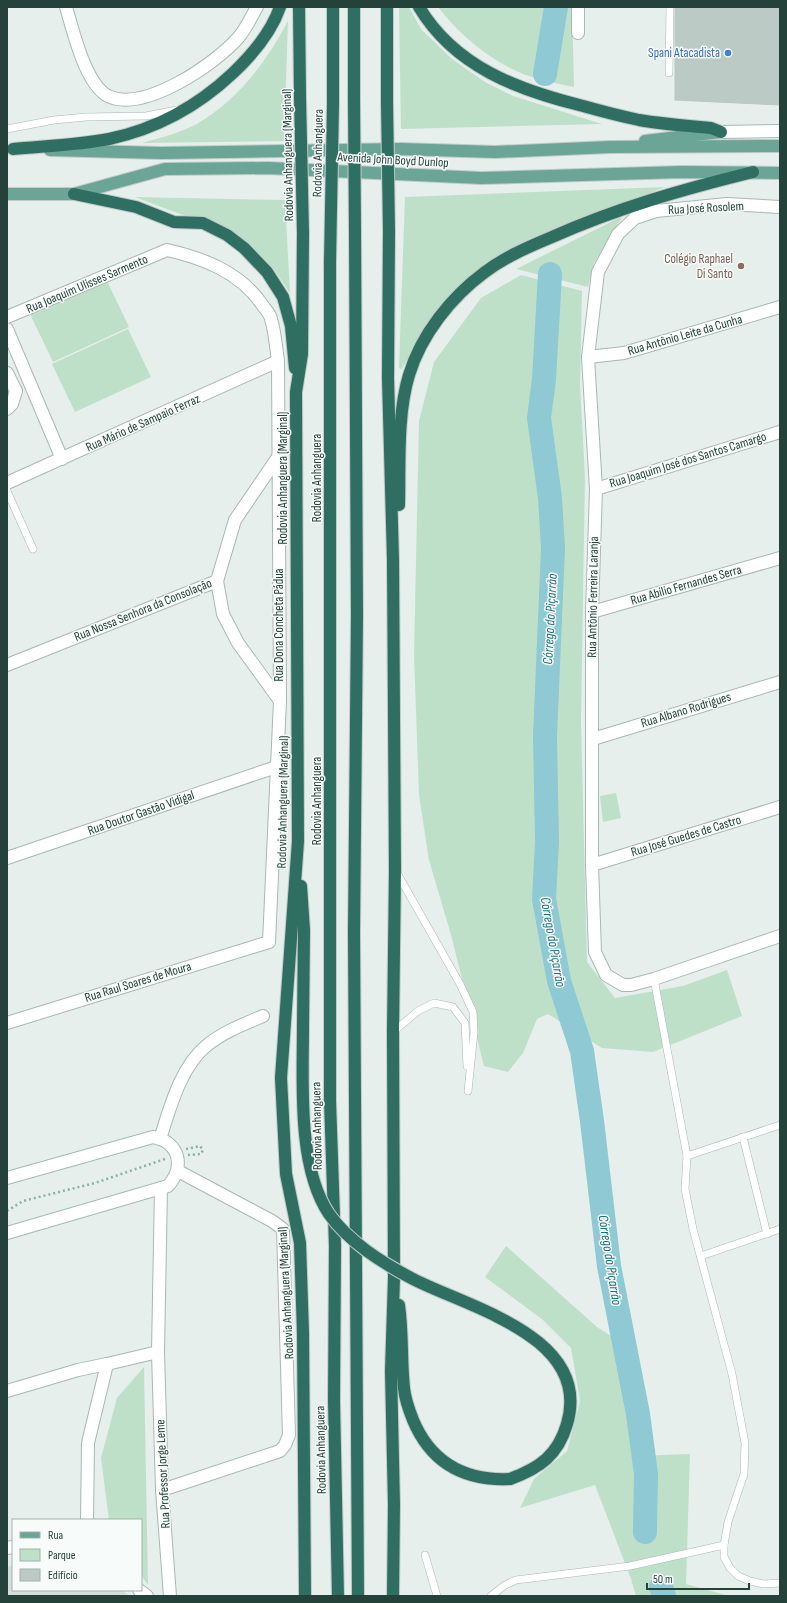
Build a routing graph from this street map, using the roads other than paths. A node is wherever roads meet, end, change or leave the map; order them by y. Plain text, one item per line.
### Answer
1 (66, 7) edge
2 (257, 7) edge
3 (280, 7) edge
4 (299, 7) edge
5 (333, 7) edge
6 (354, 7) edge
7 (387, 7) edge
8 (419, 7) edge
9 (578, 7) edge
10 (670, 7) edge
11 (578, 33) dead end
12 (669, 73) dead end
13 (191, 106) junction
14 (7, 129) edge
15 (780, 131) edge
16 (721, 132) junction
17 (780, 146) edge
18 (610, 147) junction
19 (10, 149) edge
20 (753, 172) junction
21 (780, 172) edge
22 (7, 194) edge
23 (74, 194) junction
24 (780, 207) edge
25 (656, 211) joint
26 (167, 250) joint
27 (780, 307) edge
28 (7, 317) edge
29 (7, 329) edge
30 (588, 357) junction
31 (278, 361) junction
32 (7, 373) edge
33 (296, 392) junction
34 (7, 409) edge
35 (780, 432) edge
36 (278, 457) junction
37 (62, 459) junction
38 (7, 483) edge
39 (596, 489) junction
40 (7, 491) edge
41 (34, 549) dead end
42 (780, 558) edge
43 (393, 560) junction
44 (217, 581) junction
45 (592, 612) junction
46 (7, 665) edge
47 (780, 682) edge
48 (280, 701) junction
49 (593, 739) junction
50 (276, 767) junction
51 (780, 807) edge
52 (298, 841) junction
53 (7, 858) edge
54 (592, 865) junction
55 (395, 870) junction
56 (780, 936) edge
57 (269, 942) joint
58 (654, 979) junction
59 (263, 1016) dead end
60 (7, 1022) edge
61 (393, 1032) junction
62 (780, 1126) edge
63 (743, 1137) junction
64 (160, 1139) junction
65 (687, 1156) junction
66 (178, 1171) junction
67 (7, 1178) edge
68 (161, 1188) junction
69 (780, 1229) edge
70 (7, 1233) edge
71 (767, 1234) junction
72 (700, 1256) junction
73 (394, 1278) junction
74 (158, 1352) junction
75 (107, 1364) junction
76 (7, 1391) edge
77 (162, 1490) junction
78 (87, 1519) edge
79 (724, 1545) junction
80 (425, 1555) dead end
81 (780, 1583) edge
82 (170, 1596) edge
83 (305, 1596) edge
84 (338, 1596) edge
85 (358, 1596) edge
86 (393, 1596) edge
87 (437, 1596) edge
88 (491, 1596) edge

1 - 2 street
3 - 13 highway
4 - 33 highway, Rodovia Anhanguera (Marginal), bridge
5 - 84 highway, Rodovia Anhanguera, bridge
6 - 85 highway, bridge
7 - 43 highway, bridge
8 - 16 highway
9 - 11 street
10 - 12 lane
13 - 14 lane
13 - 19 highway
15 - 16 street
16 - 18 main road
17 - 18 main road, Avenida John Boyd Dunlop
18 - 19 main road, Avenida John Boyd Dunlop
20 - 21 main road, Avenida John Boyd Dunlop
20 - 23 main road, Avenida John Boyd Dunlop
20 - 43 highway
22 - 23 main road, Avenida John Boyd Dunlop
23 - 33 highway
24 - 25 street, Rua José Rosolem
25 - 30 street, Rua Antônio Ferreira Laranja
26 - 28 street, Rua Joaquim Ulisses Sarmento
26 - 31 street, Rua Dona Concheta Pádua
27 - 30 street, Rua Antônio Leite da Cunha
29 - 37 street
30 - 39 street, Rua Antônio Ferreira Laranja
31 - 36 street, Rua Dona Concheta Pádua
31 - 37 street, Rua Mário de Sampaio Ferraz
32 - 34 street
33 - 52 highway, Rodovia Anhanguera (Marginal)
35 - 39 street, Rua Joaquim José dos Santos Camargo
36 - 44 street, Rua Nossa Senhora da Consolação
36 - 48 street, Rua Dona Concheta Pádua
37 - 38 street, Rua Mário de Sampaio Ferraz
39 - 45 street, Rua Antônio Ferreira Laranja
40 - 41 lane
42 - 45 street, Rua Abílio Fernandes Serra
43 - 55 highway
44 - 46 street, Rua Nossa Senhora da Consolação
44 - 48 street
45 - 49 street, Rua Antônio Ferreira Laranja
47 - 49 street, Rua Albano Rodrigues
48 - 50 street, Rua Dona Concheta Pádua
49 - 54 street, Rua Antônio Ferreira Laranja
50 - 53 street, Rua Doutor Gastão Vidigal
50 - 57 street, Rua Dona Concheta Pádua
51 - 54 street, Rua José Guedes de Castro
52 - 73 highway, bridge
52 - 83 highway, Rodovia Anhanguera (Marginal)
54 - 58 street, Rua Antônio Ferreira Laranja
55 - 61 highway
55 - 61 lane
56 - 58 street
57 - 60 street, Rua Raul Soares de Moura
58 - 65 lane
59 - 64 street
61 - 73 highway
62 - 63 lane
63 - 65 lane
63 - 71 lane
64 - 66 street
64 - 67 street
65 - 72 lane
66 - 68 street
66 - 77 street
68 - 70 street
68 - 74 street, Rua Professor Jorge Leme
69 - 71 lane
71 - 72 lane
72 - 79 lane
73 - 86 highway
74 - 75 street
74 - 77 street, Rua Professor Jorge Leme
75 - 76 street
75 - 78 street
77 - 82 street, Rua Professor Jorge Leme
79 - 81 lane
79 - 88 lane
80 - 87 lane

